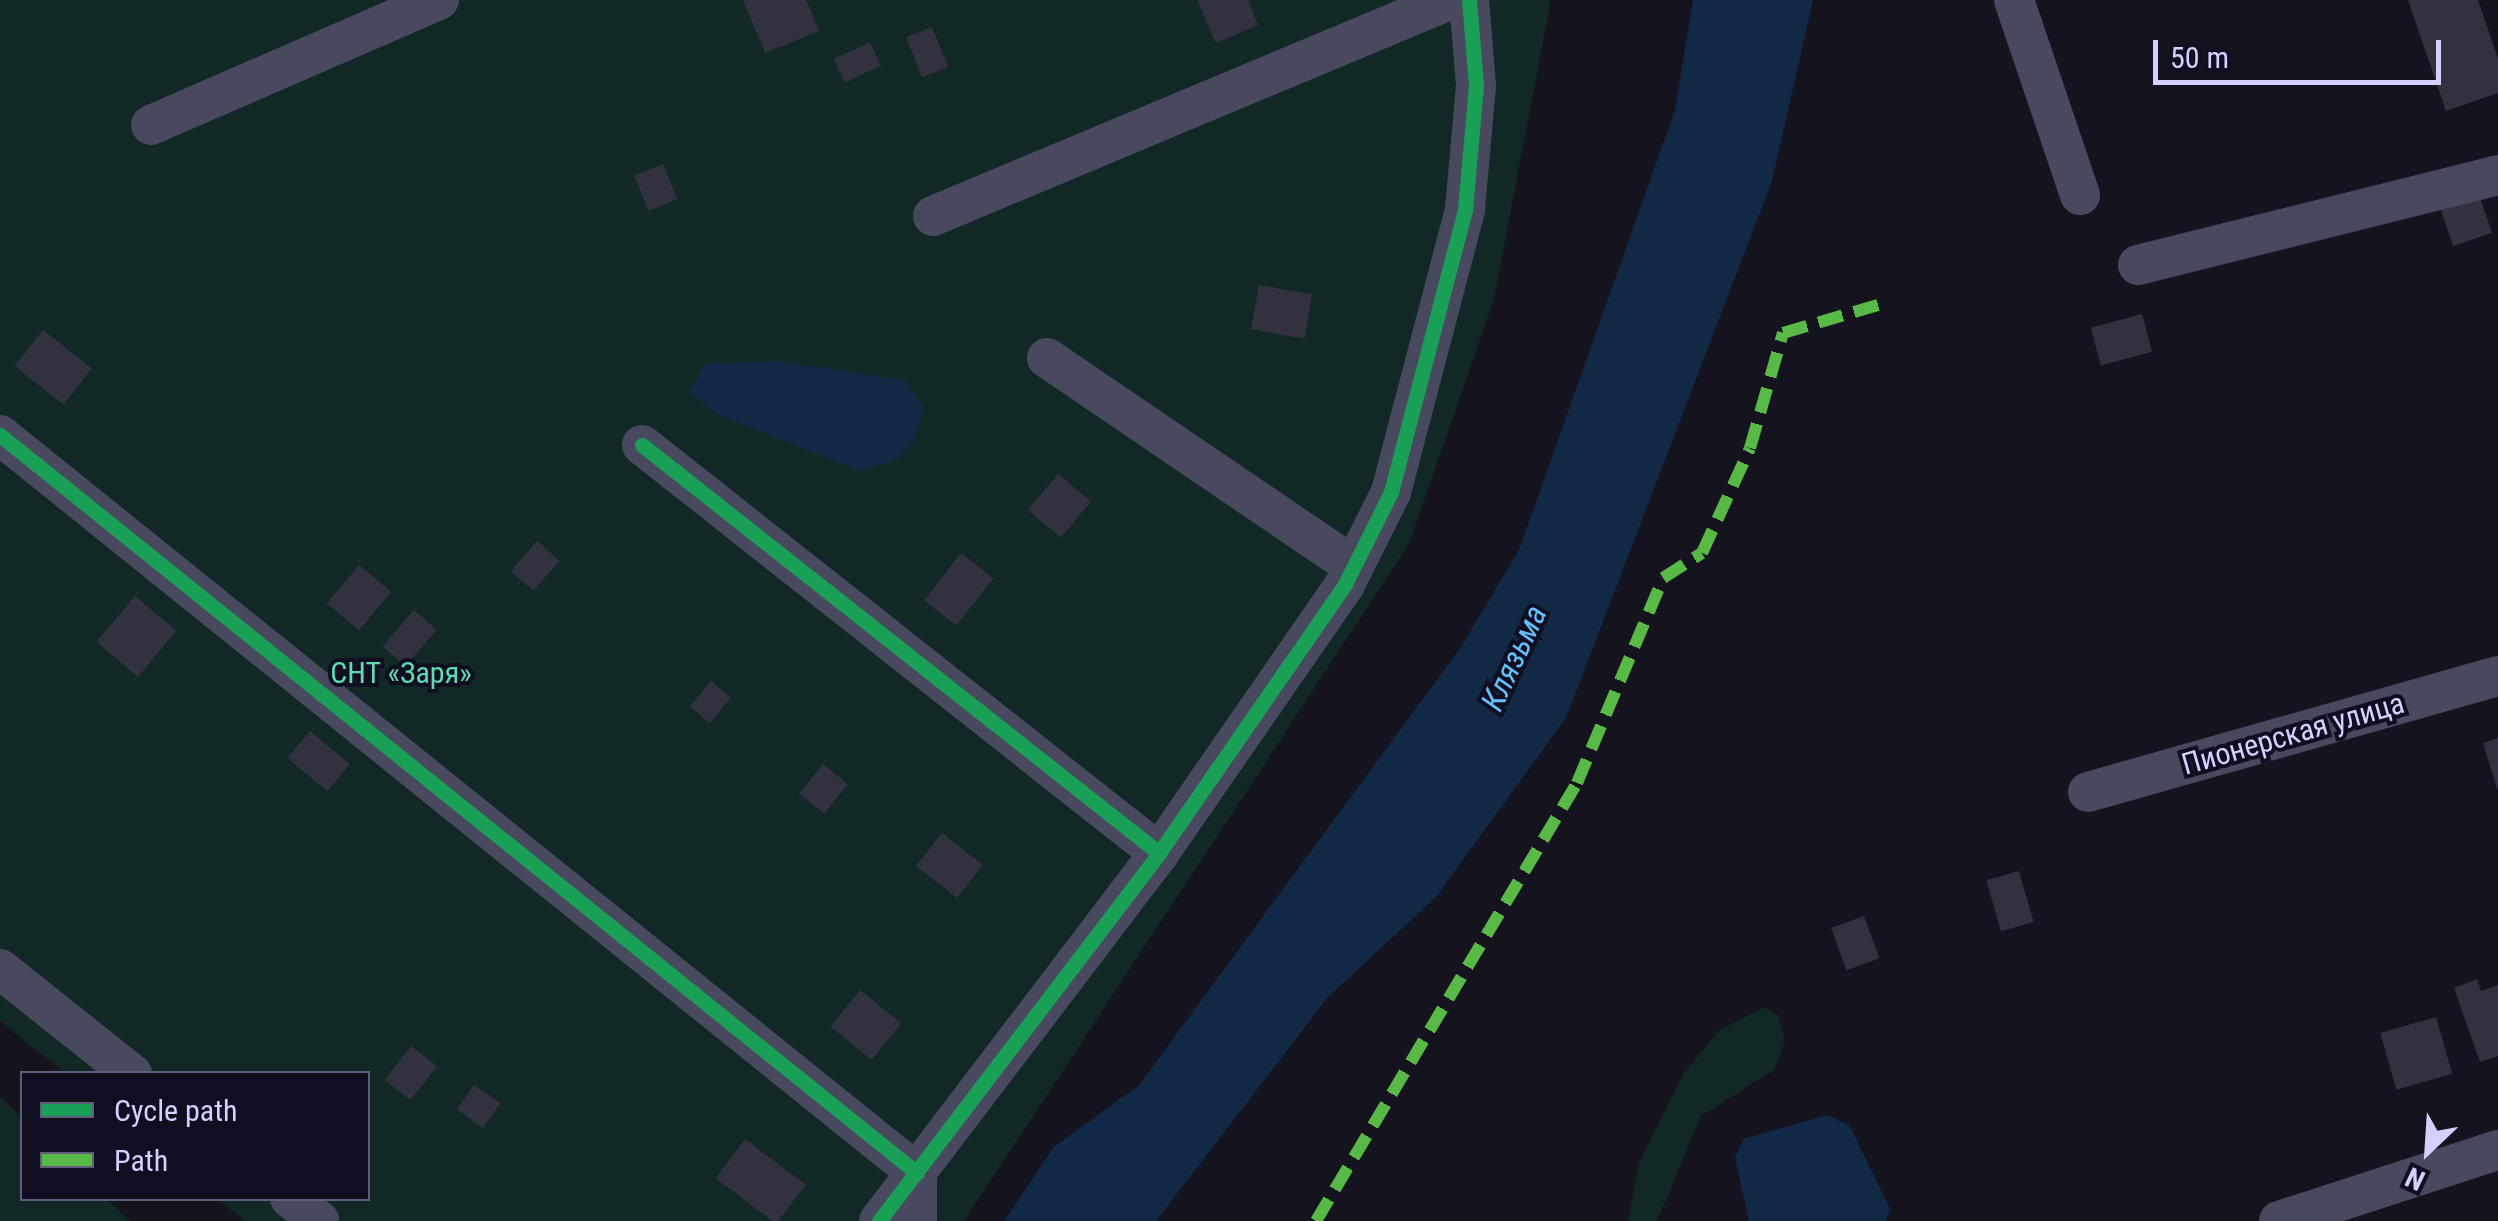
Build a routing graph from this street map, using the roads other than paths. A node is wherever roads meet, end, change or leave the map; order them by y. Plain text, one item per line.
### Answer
1 (438, 0) edge
2 (1449, 0) edge
3 (1468, 0) edge
4 (2014, 0) edge
5 (151, 126) dead end
6 (2498, 175) edge
7 (2080, 195) dead end
8 (933, 216) dead end
9 (2138, 265) dead end
10 (1047, 358) dead end
11 (0, 435) edge
12 (642, 445) dead end
13 (1354, 566) junction
14 (2498, 676) edge
15 (2088, 792) dead end
16 (1159, 854) junction
17 (0, 969) edge
18 (128, 1071) edge
19 (2498, 1150) edge
20 (917, 1172) junction
21 (294, 1201) edge
22 (318, 1221) edge
23 (879, 1221) edge
24 (917, 1221) edge
25 (2278, 1221) edge

1 - 5 street
2 - 8 street
3 - 13 street
4 - 7 street
6 - 9 street
10 - 13 street
11 - 20 street
12 - 16 street
13 - 16 street
14 - 15 street, Пионерская улица
16 - 20 street
17 - 18 street
19 - 25 street
20 - 23 street
20 - 24 street
21 - 22 street

